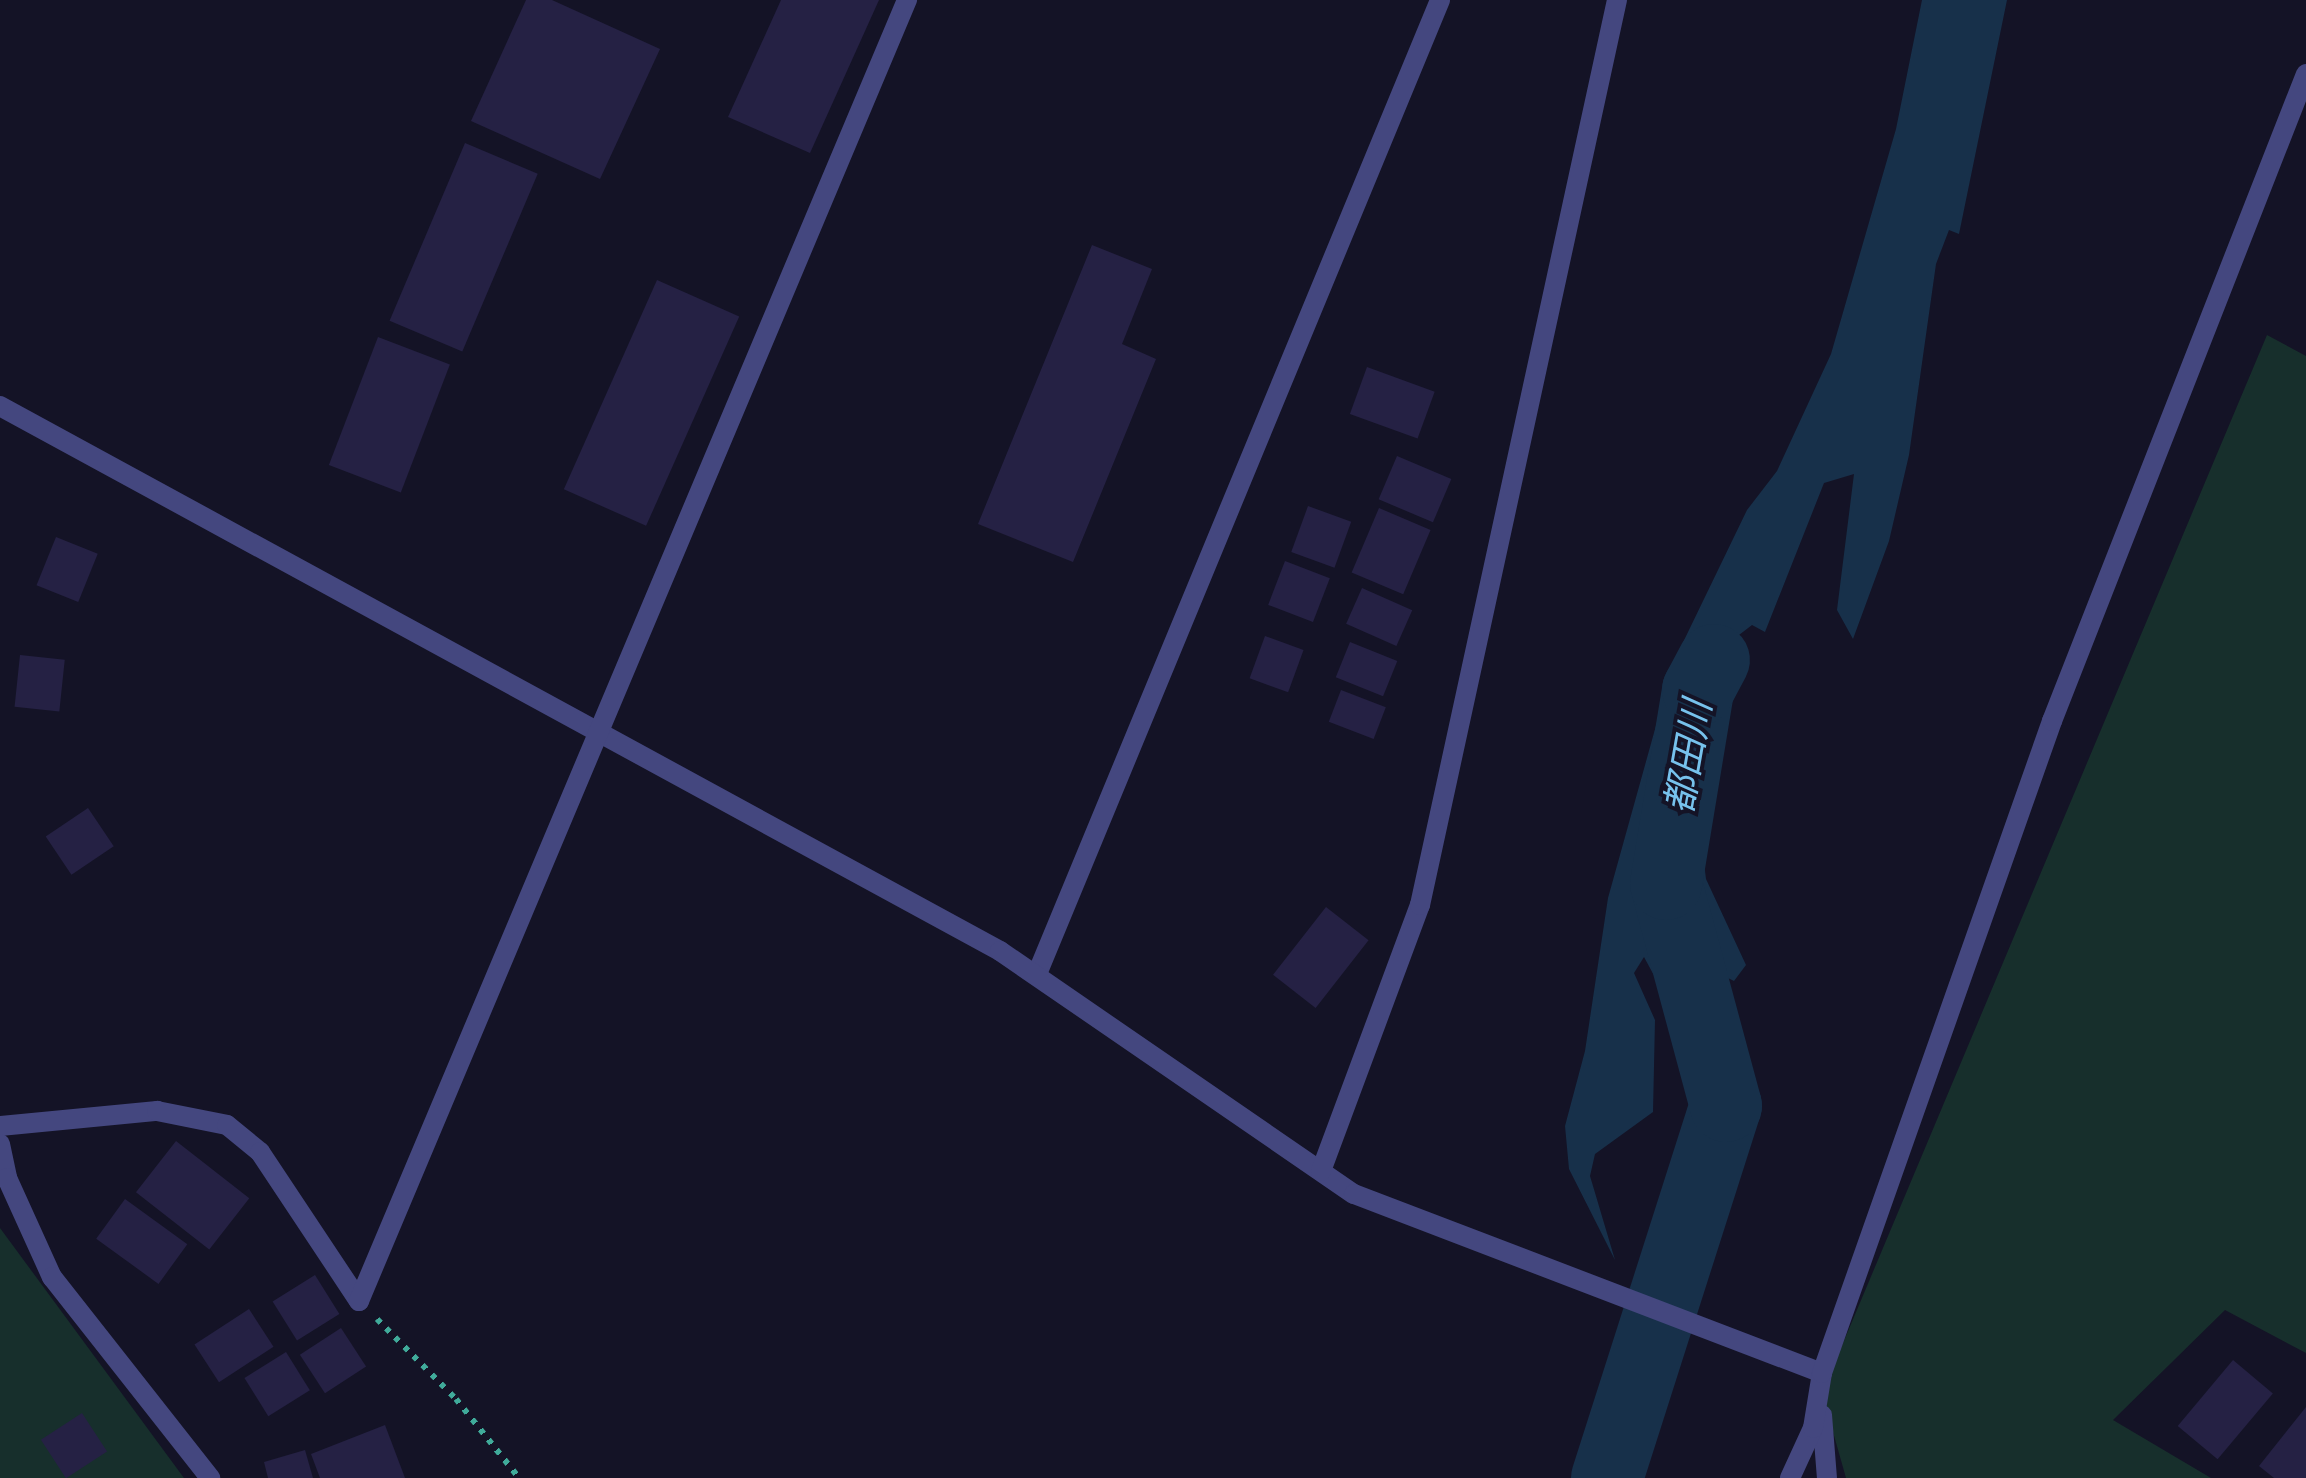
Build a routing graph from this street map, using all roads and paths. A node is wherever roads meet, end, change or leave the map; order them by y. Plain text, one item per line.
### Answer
1 (908, 0) edge
2 (1440, 0) edge
3 (1617, 0) edge
4 (2306, 74) edge
5 (0, 406) edge
6 (604, 731) junction
7 (1037, 974) junction
8 (0, 1126) edge
9 (0, 1144) edge
10 (1321, 1171) junction
11 (359, 1301) junction
12 (1822, 1373) junction
13 (210, 1478) edge
14 (519, 1478) edge
15 (1790, 1478) edge
16 (1827, 1478) edge

1 - 6 street
2 - 7 street
3 - 10 street
4 - 12 street
5 - 6 street
6 - 7 street
6 - 11 street
7 - 10 street
8 - 11 street
9 - 13 street
10 - 12 street
11 - 14 path
12 - 15 street
12 - 16 street

